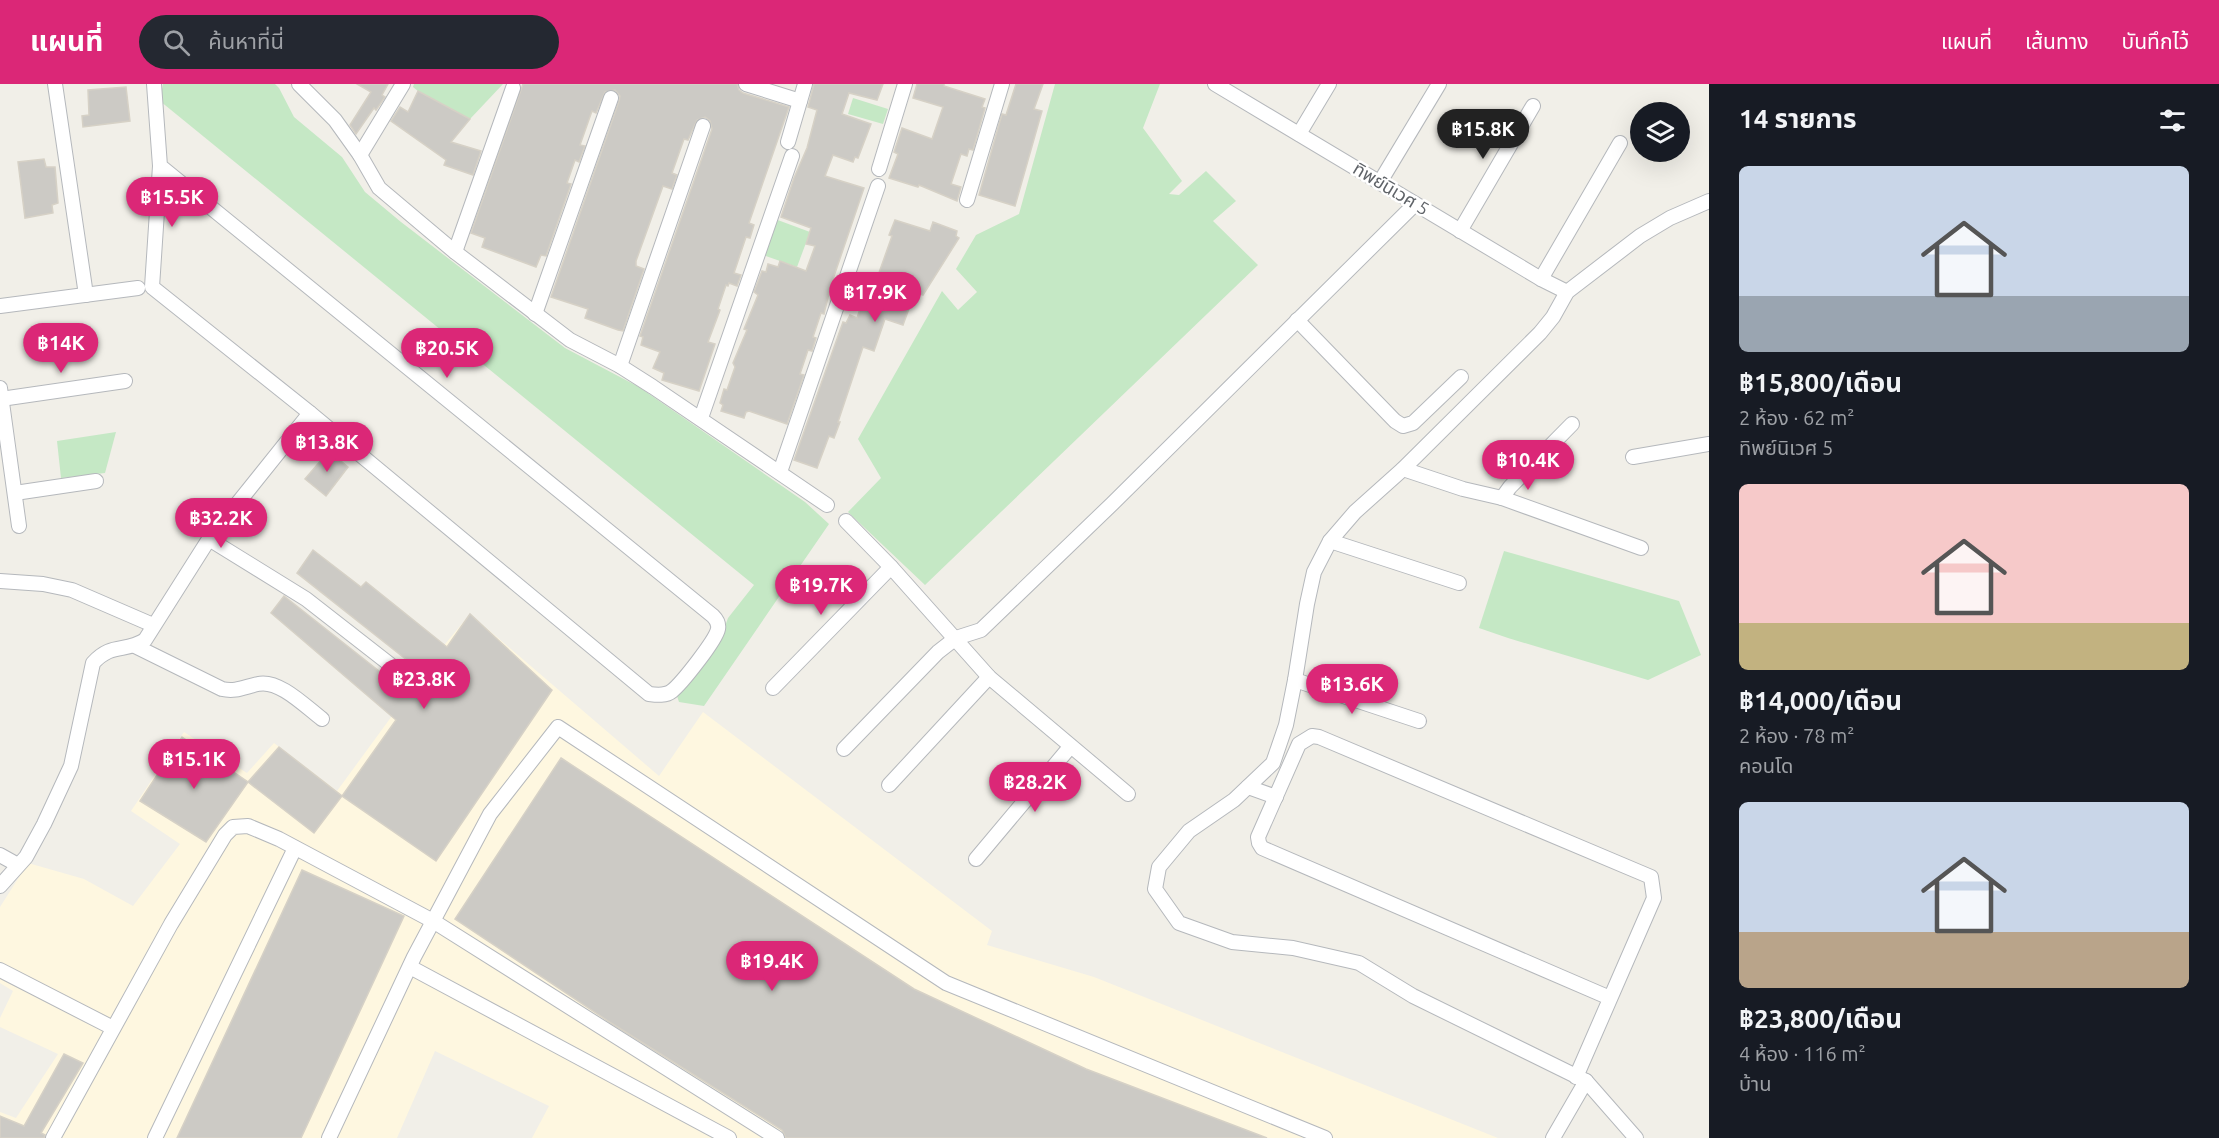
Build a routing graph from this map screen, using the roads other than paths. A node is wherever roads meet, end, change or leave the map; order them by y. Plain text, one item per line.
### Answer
1 (55, 84) edge
2 (154, 84) edge
3 (299, 84) edge
4 (402, 84) edge
5 (746, 84) edge
6 (805, 84) edge
7 (905, 84) edge
8 (1002, 84) edge
9 (1216, 84) edge
10 (1329, 84) edge
11 (1438, 84) edge
12 (513, 88) dead end
13 (611, 98) dead end
14 (800, 102) junction
15 (1533, 106) dead end
16 (703, 126) dead end
17 (1299, 134) junction
18 (1620, 143) dead end
19 (360, 155) junction
20 (160, 166) junction
21 (879, 169) dead end
22 (1380, 182) junction
23 (878, 186) dead end
24 (967, 200) dead end
25 (1709, 201) edge
26 (1415, 204) junction
27 (1460, 231) junction
28 (455, 252) junction
29 (1541, 279) junction
30 (138, 288) dead end
31 (1568, 292) junction
32 (86, 296) junction
33 (0, 306) edge
34 (535, 314) junction
35 (1296, 320) junction
36 (620, 366) junction
37 (1461, 377) dead end
38 (125, 381) dead end
39 (1, 394) edge
40 (310, 413) junction
41 (700, 418) junction
42 (1572, 424) dead end
43 (1709, 444) edge
44 (1633, 457) dead end
45 (1403, 469) junction
46 (780, 472) junction
47 (96, 481) dead end
48 (15, 492) junction
49 (1502, 498) junction
50 (827, 505) dead end
51 (846, 521) dead end
52 (20, 526) dead end
53 (209, 539) junction
54 (1330, 541) junction
55 (1641, 548) dead end
56 (891, 567) junction
57 (0, 581) edge
58 (1459, 583) dead end
59 (153, 625) junction
60 (956, 638) junction
61 (135, 646) junction
62 (989, 677) junction
63 (1295, 680) junction
64 (415, 684) dead end
65 (773, 688) dead end
66 (322, 720) dead end
67 (1419, 721) dead end
68 (1070, 747) junction
69 (844, 749) dead end
70 (889, 785) dead end
71 (1248, 787) junction
72 (1128, 794) dead end
73 (1276, 797) junction
74 (295, 848) junction
75 (0, 855) edge
76 (976, 859) dead end
77 (18, 865) junction
78 (0, 886) edge
79 (433, 921) junction
80 (410, 967) junction
81 (0, 970) edge
82 (1610, 998) junction
83 (113, 1028) junction
84 (1581, 1079) junction
85 (53, 1138) edge
86 (155, 1138) edge
87 (329, 1138) edge
88 (729, 1138) edge
89 (777, 1138) edge
90 (1325, 1138) edge
91 (1553, 1138) edge
92 (1636, 1138) edge

1 - 32 street
2 - 20 street
3 - 19 street
4 - 19 street
5 - 14 street
6 - 14 street
7 - 21 street
8 - 24 street
9 - 17 street, ทิพย์นิเวศ 5
10 - 17 street
11 - 22 street
12 - 28 street
13 - 34 street
14 - 41 street
15 - 27 street
16 - 36 street
17 - 22 street, ทิพย์นิเวศ 5
18 - 29 street
19 - 28 street
20 - 40 street
20 - 40 street
22 - 26 street, ทิพย์นิเวศ 5
23 - 46 street
25 - 31 street
26 - 27 street, ทิพย์นิเวศ 5
26 - 35 street
27 - 29 street, ทิพย์นิเวศ 5
28 - 34 street
29 - 31 street, ทิพย์นิเวศ 5
30 - 32 street
31 - 45 street
32 - 33 street
34 - 36 street
35 - 37 street
35 - 60 street
36 - 41 street
38 - 39 street
39 - 48 street
40 - 53 street
41 - 46 street
42 - 49 street
43 - 44 street
45 - 49 street
45 - 54 street
46 - 50 street
47 - 48 street
48 - 52 street
49 - 55 street
51 - 56 street
53 - 59 street
53 - 64 street
54 - 58 street
54 - 63 street
56 - 60 street
56 - 65 street
57 - 59 street
59 - 61 street
60 - 62 street
60 - 69 street
61 - 66 street
61 - 77 street
62 - 68 street
62 - 70 street
63 - 67 street
63 - 71 street
68 - 72 street
68 - 76 street
71 - 73 street
71 - 84 street
73 - 82 street
73 - 82 street
74 - 79 street
74 - 83 street
74 - 86 street
75 - 77 street
77 - 78 street
79 - 80 street
79 - 89 street
79 - 90 street
80 - 87 street
80 - 88 street
81 - 83 street
82 - 84 street
83 - 85 street
84 - 91 street
84 - 92 street

